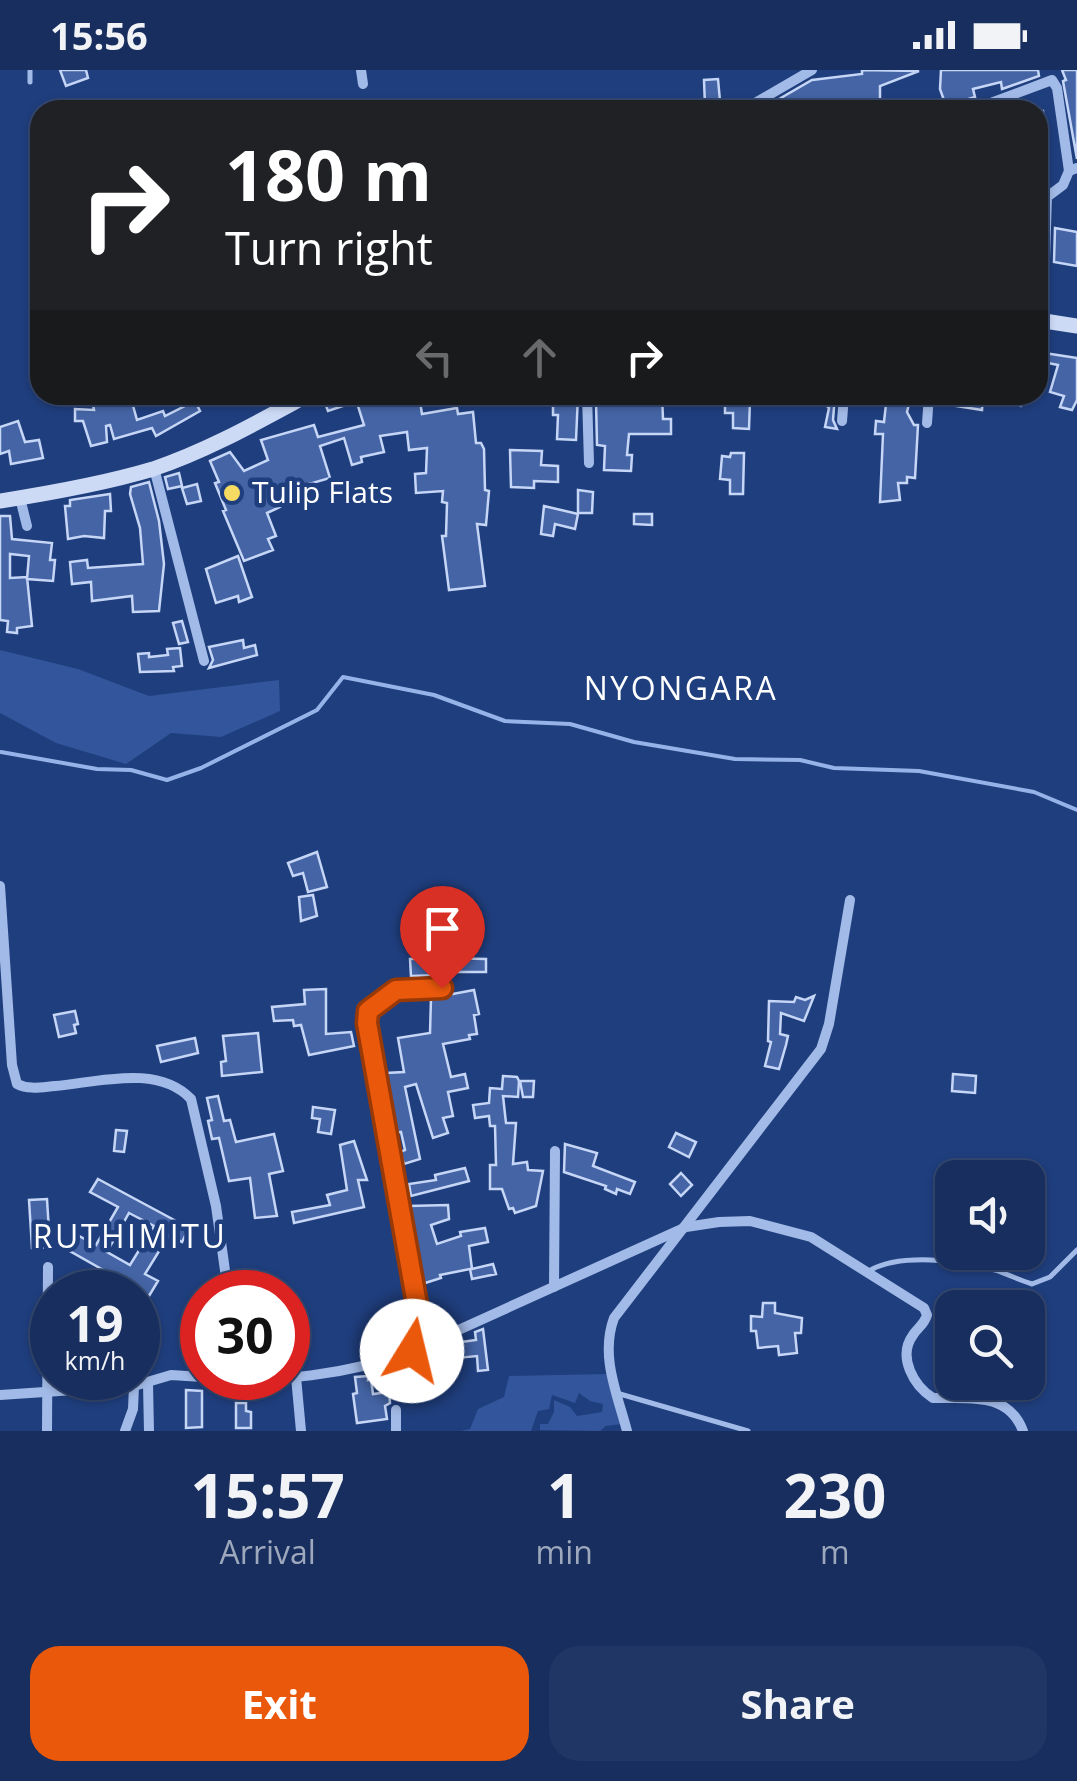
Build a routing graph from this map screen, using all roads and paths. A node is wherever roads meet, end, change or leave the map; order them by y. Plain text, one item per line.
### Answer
1 (30, 70) edge
2 (361, 70) edge
3 (812, 70) edge
4 (30, 82) dead end
5 (362, 84) dead end
6 (760, 100) edge
7 (999, 100) edge
8 (1073, 170) edge
9 (1048, 197) edge
10 (1048, 322) edge
11 (1077, 326) edge
12 (289, 405) edge
13 (587, 405) edge
14 (843, 405) edge
15 (928, 405) edge
16 (842, 421) dead end
17 (927, 423) dead end
18 (589, 463) dead end
19 (154, 468) junction
20 (20, 498) junction
21 (0, 501) edge
22 (27, 526) dead end
23 (204, 660) dead end
24 (0, 886) edge
25 (0, 895) edge
26 (850, 900) dead end
27 (442, 988) dead end
28 (555, 1151) dead end
29 (686, 1228) junction
30 (1077, 1250) edge
31 (48, 1267) dead end
32 (48, 1270) edge
33 (225, 1270) edge
34 (866, 1272) junction
35 (554, 1287) junction
36 (424, 1344) junction
37 (310, 1376) edge
38 (617, 1393) junction
39 (30, 1394) edge
40 (0, 1395) edge
41 (46, 1400) edge
42 (133, 1400) edge
43 (148, 1400) edge
44 (298, 1400) edge
45 (396, 1410) dead end
46 (47, 1431) edge
47 (126, 1431) edge
48 (149, 1431) edge
49 (302, 1431) edge
50 (396, 1431) edge
51 (627, 1431) edge
52 (748, 1431) edge
53 (1023, 1431) edge

1 - 4 lane
2 - 5 street
3 - 6 street
7 - 8 street
8 - 9 street
10 - 11 main road
12 - 19 main road
13 - 18 street
14 - 16 street
15 - 17 street
19 - 20 main road
19 - 23 street
20 - 21 main road
20 - 22 street
24 - 25 street
25 - 33 street
26 - 29 street
27 - 36 street
28 - 35 street
29 - 34 street
29 - 35 street
29 - 38 street
30 - 34 lane
31 - 32 street
34 - 53 street
35 - 36 street
36 - 37 street
38 - 51 street
38 - 52 lane
39 - 40 street
41 - 46 street
42 - 47 street
43 - 48 street
44 - 49 street
45 - 50 street

